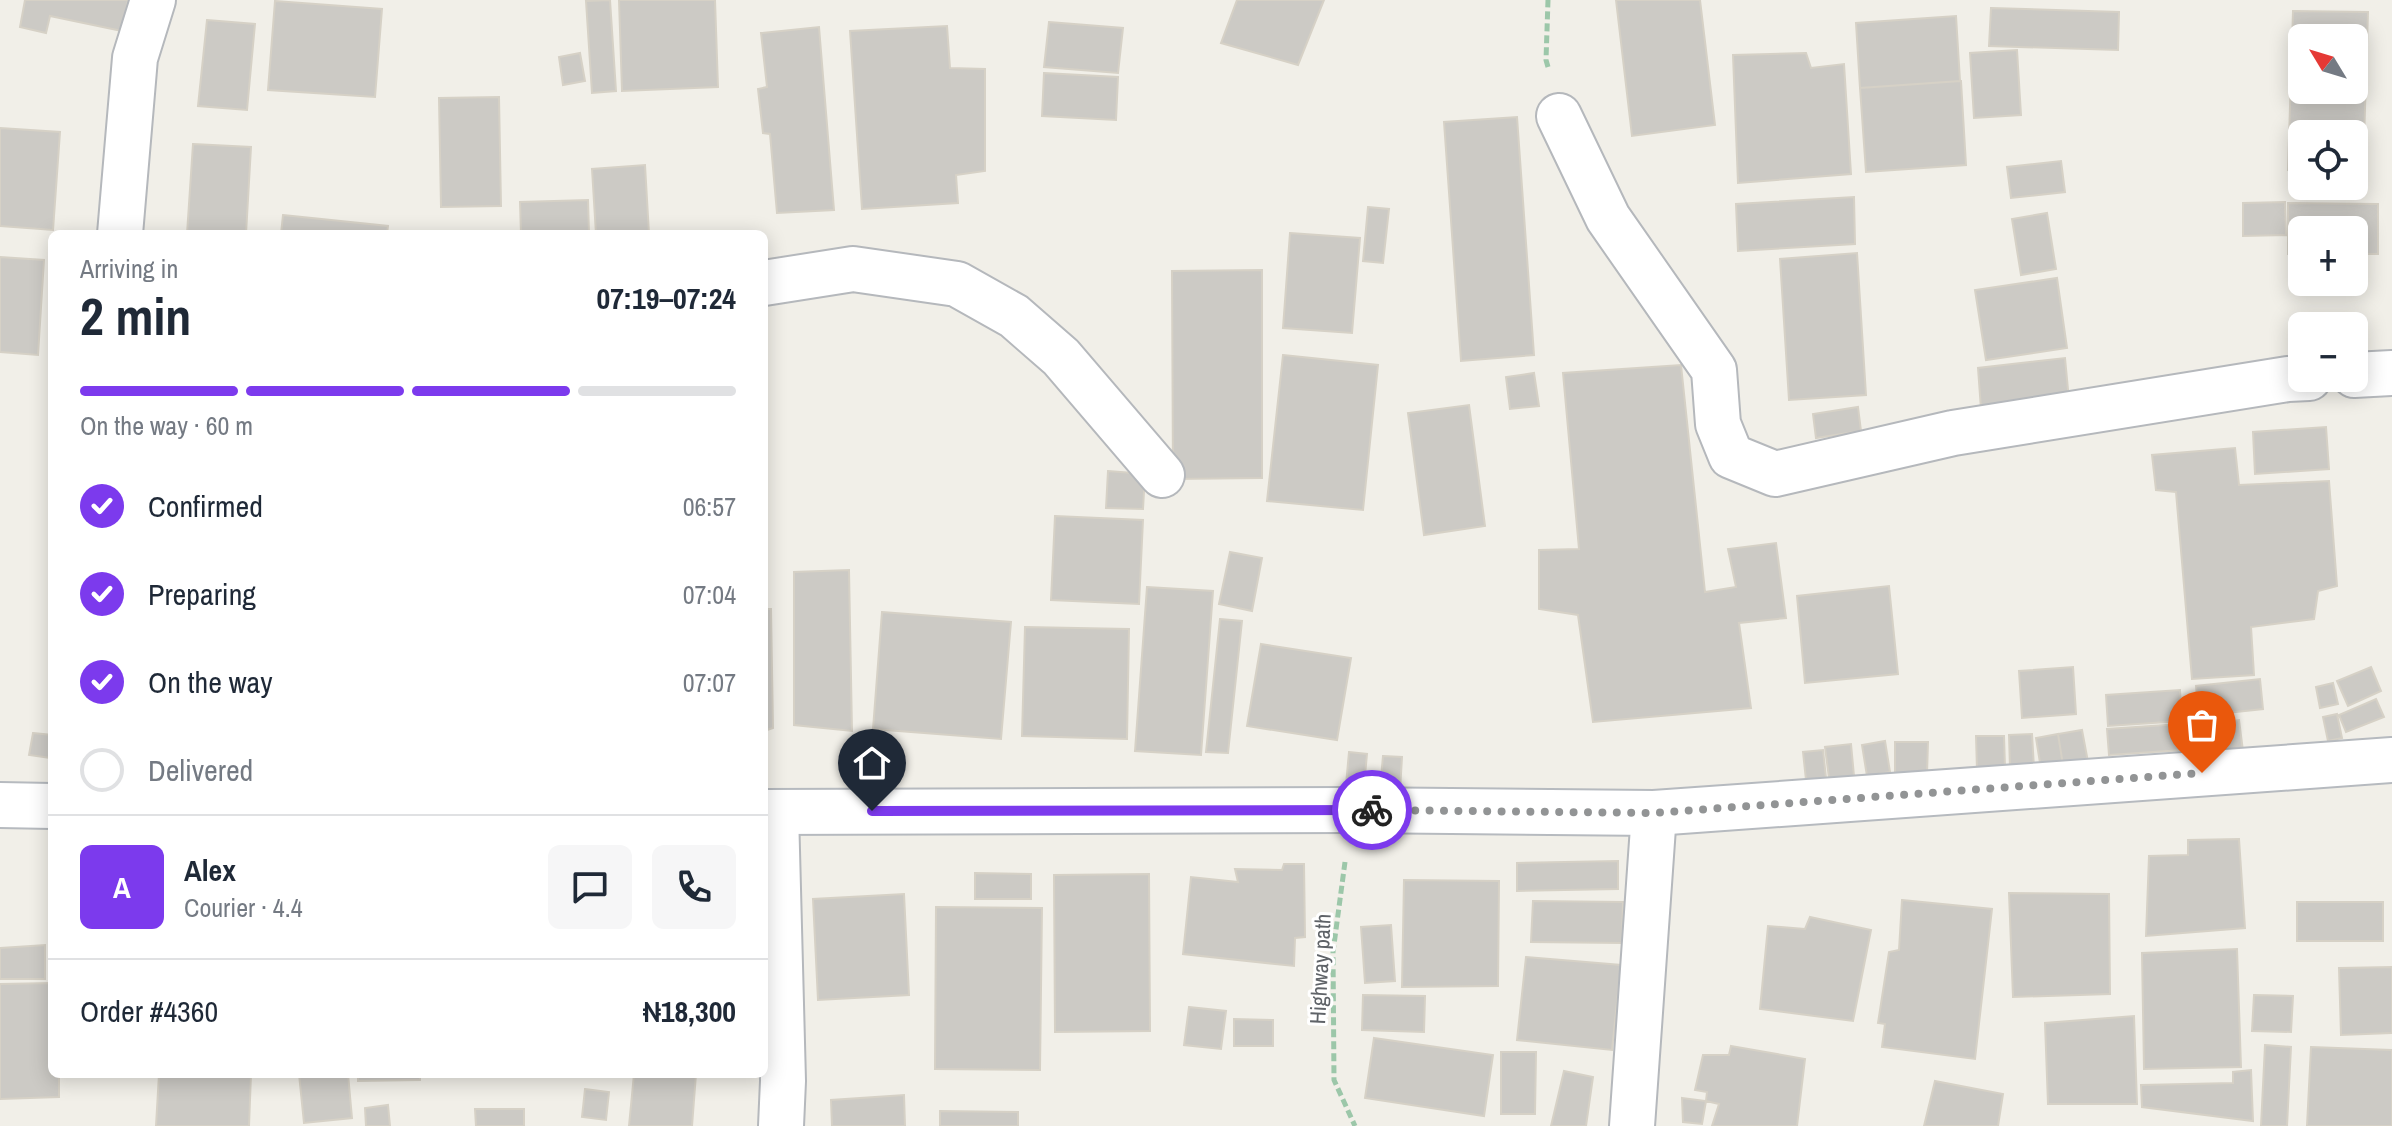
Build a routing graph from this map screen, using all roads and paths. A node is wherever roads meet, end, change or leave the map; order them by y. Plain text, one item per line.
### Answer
1 (153, 0) edge
2 (1548, 0) edge
3 (1559, 116) joint
4 (120, 230) edge
5 (768, 282) edge
6 (2392, 373) edge
7 (2368, 374) edge
8 (2288, 379) edge
9 (1162, 475) dead end
10 (2392, 760) edge
11 (0, 805) edge
12 (48, 806) edge
13 (1351, 810) junction
14 (770, 812) edge
15 (1654, 813) junction
16 (781, 1126) edge
17 (1355, 1126) edge
18 (1632, 1126) edge

1 - 4 street
2 - 3 path
3 - 8 street
5 - 9 street
6 - 7 street
10 - 15 street
11 - 12 street
13 - 14 street
13 - 15 street
13 - 17 path, Highway path
14 - 16 street
15 - 18 street

